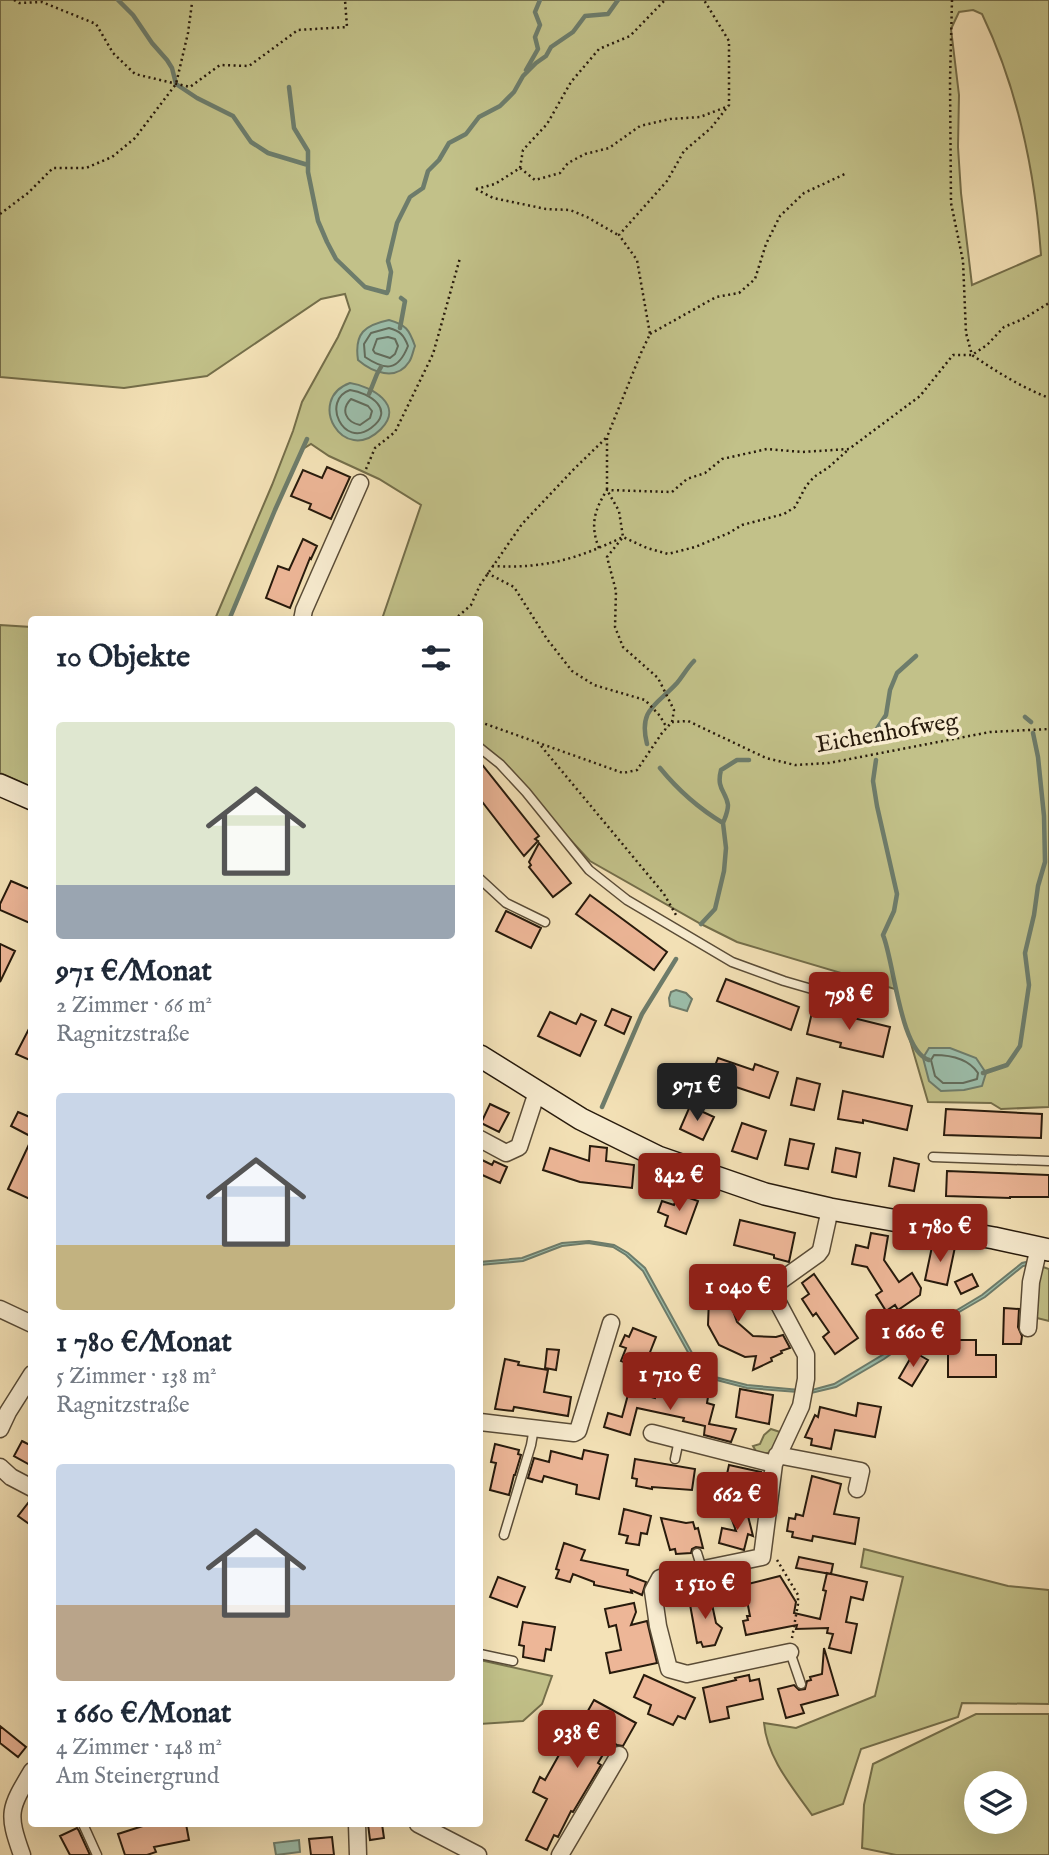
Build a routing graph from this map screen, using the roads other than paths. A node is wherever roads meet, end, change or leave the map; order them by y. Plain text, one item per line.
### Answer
1 (360, 483) road end
2 (303, 616) edge
3 (483, 750) edge
4 (1, 788) edge
5 (28, 798) edge
6 (483, 882) edge
7 (545, 922) dead end
8 (881, 1009) dead end
9 (483, 1058) edge
10 (537, 1092) junction
11 (483, 1141) edge
12 (933, 1157) dead end
13 (1049, 1161) edge
14 (830, 1209) junction
15 (1039, 1257) edge
16 (0, 1309) edge
17 (28, 1322) edge
18 (611, 1323) dead end
19 (1028, 1328) dead end
20 (28, 1380) edge
21 (483, 1422) edge
22 (534, 1428) junction
23 (0, 1429) edge
24 (652, 1433) dead end
25 (679, 1440) junction
26 (675, 1459) dead end
27 (775, 1460) junction
28 (0, 1468) edge
29 (28, 1486) edge
30 (857, 1489) dead end
31 (504, 1535) dead end
32 (790, 1651) joint
33 (483, 1655) edge
34 (513, 1661) dead end
35 (801, 1684) dead end
36 (619, 1755) dead end
37 (28, 1778) edge
38 (84, 1827) edge
39 (357, 1827) edge
40 (424, 1827) edge
41 (22, 1855) edge
42 (97, 1855) edge
43 (358, 1855) edge
44 (478, 1855) edge
45 (560, 1855) edge

1 - 2 street
3 - 8 lane
4 - 5 main road
6 - 7 lane
9 - 10 main road
10 - 11 street
10 - 14 main road
12 - 13 lane
14 - 15 main road
14 - 27 street
15 - 19 street
16 - 17 street
18 - 22 street
20 - 23 street
21 - 22 street
22 - 31 lane
24 - 25 street
25 - 26 lane
25 - 27 street
27 - 30 street
27 - 32 street
28 - 29 street
32 - 35 lane
33 - 34 lane
36 - 45 street
37 - 41 street
38 - 42 lane
39 - 43 street
40 - 44 street

